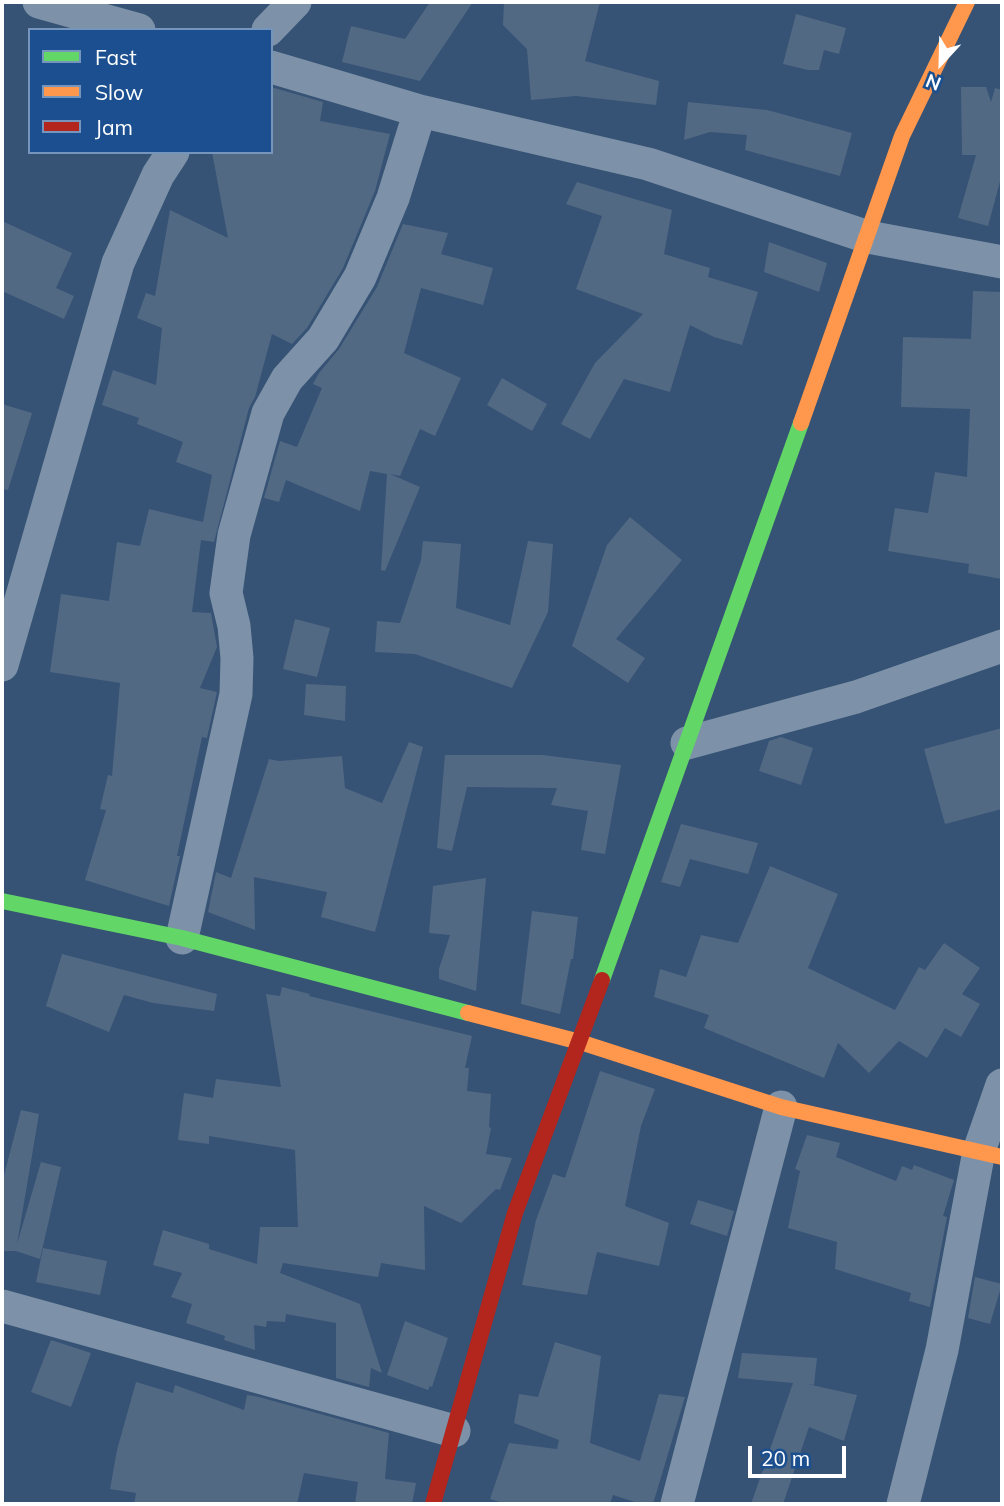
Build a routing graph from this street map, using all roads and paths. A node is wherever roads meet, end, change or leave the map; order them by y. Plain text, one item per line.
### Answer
1 (39, 2) edge
2 (295, 2) edge
3 (967, 2) edge
4 (132, 28) edge
5 (270, 28) edge
6 (273, 68) edge
7 (420, 111) junction
8 (172, 154) edge
9 (868, 237) junction
10 (1002, 262) edge
11 (1002, 646) edge
12 (2, 665) edge
13 (687, 743) junction
14 (2, 901) edge
15 (182, 938) junction
16 (580, 1042) junction
17 (1002, 1085) edge
18 (781, 1108) junction
19 (990, 1154) edge
20 (2, 1306) edge
21 (454, 1431) junction
22 (433, 1504) edge
23 (677, 1504) edge
24 (903, 1504) edge

1 - 4 street
2 - 5 street
3 - 9 street
6 - 7 street
7 - 9 street
7 - 15 street
8 - 12 street
9 - 10 street
9 - 13 street
11 - 13 street
13 - 16 street
14 - 15 street
15 - 16 street
16 - 18 street
16 - 21 street
17 - 19 street
18 - 19 street
18 - 23 street
19 - 24 street
20 - 21 street
21 - 22 street

